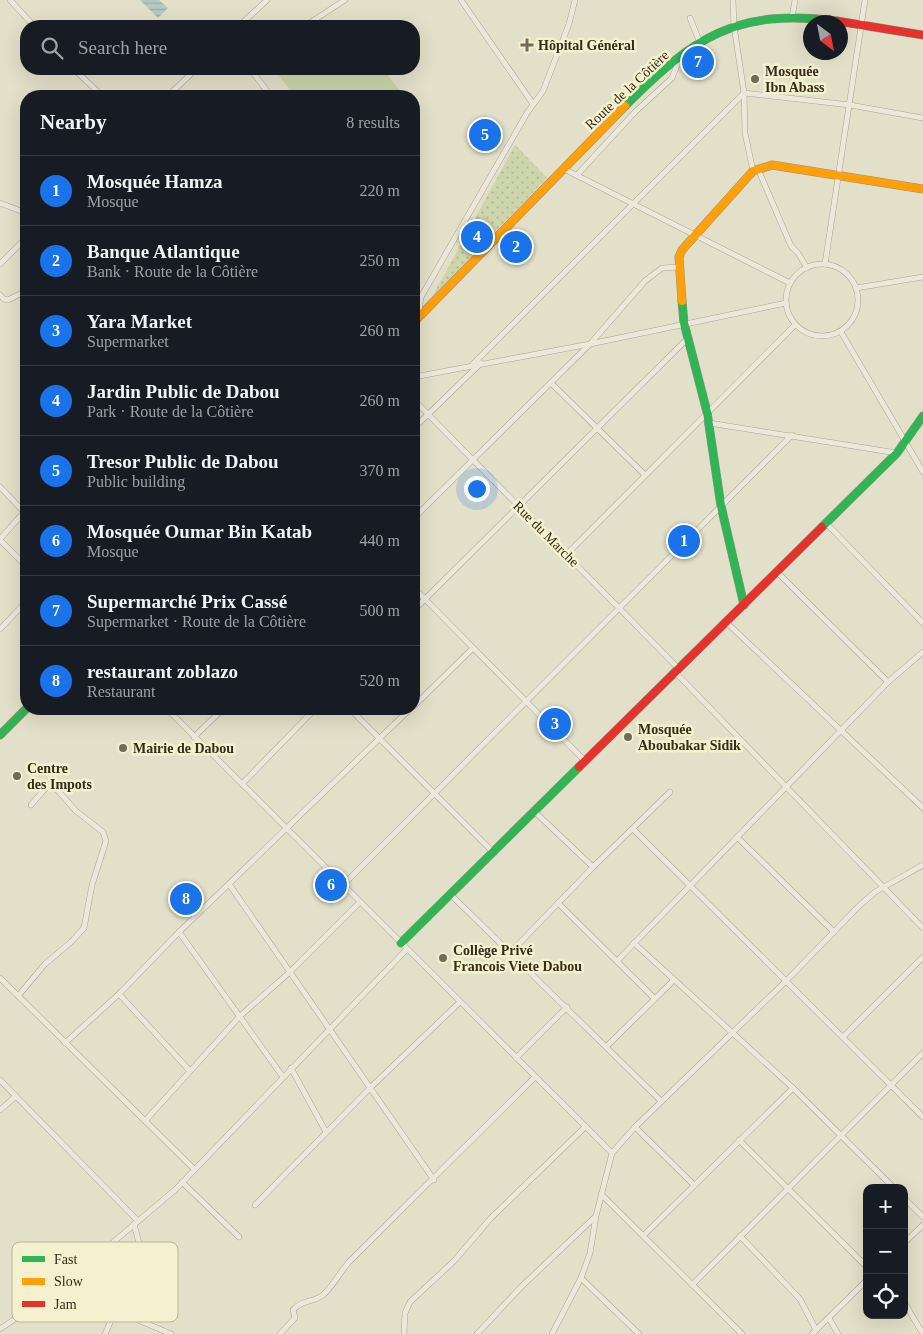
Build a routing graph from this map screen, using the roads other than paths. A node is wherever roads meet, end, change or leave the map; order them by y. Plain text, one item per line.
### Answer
1 (10, 0) edge
2 (267, 0) edge
3 (345, 0) edge
4 (462, 0) edge
5 (575, 0) edge
6 (733, 0) edge
7 (794, 0) edge
8 (865, 0) edge
9 (337, 2) edge
10 (792, 17) junction
11 (690, 18) dead end
12 (28, 20) edge
13 (245, 20) edge
14 (313, 20) edge
15 (861, 25) junction
16 (734, 26) junction
17 (923, 35) edge
18 (700, 43) junction
19 (679, 59) junction
20 (80, 75) edge
21 (190, 75) edge
22 (254, 75) edge
23 (653, 80) junction
24 (660, 88) junction
25 (96, 90) edge
26 (174, 90) edge
27 (265, 90) edge
28 (744, 93) junction
29 (630, 102) junction
30 (533, 104) junction
31 (850, 105) junction
32 (635, 112) junction
33 (923, 118) edge
34 (589, 143) junction
35 (597, 152) junction
36 (564, 169) junction
37 (756, 170) junction
38 (576, 175) junction
39 (838, 175) junction
40 (923, 189) edge
41 (0, 203) edge
42 (636, 204) junction
43 (20, 211) edge
44 (696, 235) junction
45 (20, 244) edge
46 (0, 264) edge
47 (825, 264) junction
48 (680, 267) junction
49 (807, 268) junction
50 (923, 277) edge
51 (790, 283) junction
52 (856, 288) junction
53 (0, 294) edge
54 (20, 294) edge
55 (421, 297) joint
56 (420, 302) edge
57 (786, 303) junction
58 (420, 316) edge
59 (684, 323) junction
60 (796, 325) junction
61 (841, 332) junction
62 (688, 338) junction
63 (590, 344) junction
64 (481, 363) junction
65 (473, 364) junction
66 (420, 376) edge
67 (551, 383) junction
68 (420, 406) edge
69 (707, 412) junction
70 (428, 414) junction
71 (923, 416) edge
72 (420, 422) edge
73 (709, 423) junction
74 (597, 428) junction
75 (792, 435) junction
76 (906, 441) junction
77 (897, 453) junction
78 (472, 459) junction
79 (923, 472) edge
80 (644, 475) junction
81 (0, 487) edge
82 (20, 506) edge
83 (518, 506) junction
84 (721, 506) junction
85 (420, 512) edge
86 (20, 518) edge
87 (826, 523) junction
88 (0, 540) edge
89 (566, 555) junction
90 (20, 560) edge
91 (777, 572) junction
92 (420, 595) edge
93 (425, 600) junction
94 (420, 605) edge
95 (744, 605) junction
96 (20, 608) edge
97 (619, 608) junction
98 (726, 622) junction
99 (923, 623) edge
100 (0, 629) edge
101 (473, 648) junction
102 (923, 652) edge
103 (677, 670) junction
104 (888, 682) junction
105 (420, 700) edge
106 (526, 702) junction
107 (20, 714) edge
108 (173, 715) edge
109 (217, 715) edge
110 (309, 715) edge
111 (356, 715) edge
112 (404, 715) edge
113 (2, 730) edge
114 (840, 730) junction
115 (194, 737) junction
116 (380, 738) junction
117 (585, 761) junction
118 (242, 784) junction
119 (786, 785) junction
120 (670, 792) dead end
121 (435, 793) junction
122 (31, 805) dead end
123 (923, 808) edge
124 (534, 811) junction
125 (287, 829) junction
126 (634, 829) junction
127 (736, 837) junction
128 (493, 852) junction
129 (923, 865) edge
130 (593, 867) junction
131 (229, 884) junction
132 (343, 885) junction
133 (691, 886) junction
134 (884, 887) junction
135 (450, 894) junction
136 (360, 902) junction
137 (558, 903) junction
138 (923, 928) edge
139 (180, 932) junction
140 (834, 932) junction
141 (634, 943) junction
142 (404, 946) junction
143 (511, 952) junction
144 (923, 957) edge
145 (617, 961) junction
146 (291, 972) junction
147 (0, 978) edge
148 (674, 980) junction
149 (787, 980) junction
150 (119, 994) junction
151 (18, 996) junction
152 (655, 999) junction
153 (460, 1002) junction
154 (567, 1007) junction
155 (240, 1016) junction
156 (330, 1028) junction
157 (731, 1033) junction
158 (843, 1037) junction
159 (65, 1043) junction
160 (607, 1046) junction
161 (923, 1053) edge
162 (516, 1058) junction
163 (291, 1068) junction
164 (190, 1071) junction
165 (283, 1077) junction
166 (536, 1077) junction
167 (0, 1080) edge
168 (890, 1086) junction
169 (371, 1087) junction
170 (793, 1088) junction
171 (16, 1096) junction
172 (661, 1101) junction
173 (0, 1110) edge
174 (923, 1117) edge
175 (145, 1121) junction
176 (585, 1127) junction
177 (635, 1127) junction
178 (326, 1132) junction
179 (842, 1135) junction
180 (739, 1140) junction
181 (612, 1154) junction
182 (194, 1169) junction
183 (434, 1180) junction
184 (182, 1182) junction
185 (890, 1184) edge
186 (694, 1185) junction
187 (788, 1188) junction
188 (601, 1194) junction
189 (908, 1202) edge
190 (255, 1205) dead end
191 (596, 1216) junction
192 (923, 1218) edge
193 (136, 1223) junction
194 (923, 1226) edge
195 (643, 1236) junction
196 (740, 1236) junction
197 (239, 1237) dead end
198 (908, 1239) edge
199 (114, 1242) edge
200 (139, 1242) edge
201 (863, 1262) edge
202 (581, 1278) junction
203 (863, 1284) edge
204 (692, 1285) junction
205 (908, 1309) edge
206 (829, 1318) junction
207 (12, 1320) edge
208 (110, 1322) edge
209 (143, 1322) edge
210 (0, 1328) edge
211 (814, 1332) edge
212 (105, 1334) edge
213 (171, 1334) edge
214 (280, 1334) edge
215 (404, 1334) edge
216 (477, 1334) edge
217 (552, 1334) edge
218 (639, 1334) edge
219 (742, 1334) edge
220 (838, 1334) edge
221 (923, 1334) edge

1 - 12 street
2 - 13 street
3 - 9 street
4 - 30 street
5 - 30 street
6 - 16 street
7 - 10 street
8 - 15 street
9 - 14 street
10 - 15 street, Route de la Côtière
10 - 16 street, Route de la Côtière
11 - 18 street
15 - 17 street, Route de la Côtière
15 - 31 street
16 - 18 street, Route de la Côtière
16 - 28 street
18 - 19 street, Route de la Côtière
19 - 23 street, Route de la Côtière
19 - 24 street
20 - 25 street
21 - 26 street
22 - 27 street
23 - 24 street
23 - 29 street, Route de la Côtière
24 - 32 street
28 - 31 street
28 - 37 street
28 - 42 street
29 - 32 street
29 - 34 street, Route de la Côtière
30 - 55 street
31 - 33 street
31 - 39 street
32 - 35 street
34 - 35 street
34 - 36 street, Route de la Côtière
35 - 38 street
36 - 38 street
36 - 58 street, Route de la Côtière
37 - 39 street
37 - 44 street
37 - 49 street
38 - 42 street
39 - 40 street
39 - 47 street
41 - 43 street
42 - 44 street
42 - 65 street
44 - 48 street
44 - 51 street
45 - 46 street
47 - 49 street
47 - 52 street
48 - 59 street
48 - 63 street
49 - 51 street
50 - 52 street
51 - 57 street
52 - 61 street
53 - 54 street
55 - 56 street
57 - 59 street
57 - 60 street
59 - 62 street
59 - 63 street
60 - 61 street
60 - 69 street
61 - 76 street
62 - 69 street
62 - 74 street
63 - 64 street
63 - 67 street
64 - 65 street
64 - 70 street
65 - 66 street
67 - 74 street
67 - 78 street
68 - 70 street, Rue du Marche
69 - 73 street
69 - 80 street
70 - 72 street
70 - 78 street, Rue du Marche
71 - 76 street
73 - 75 street
73 - 84 street
74 - 80 street
74 - 83 street
75 - 77 street
75 - 84 street
76 - 77 street
76 - 79 street
77 - 87 street
78 - 83 street, Rue du Marche
78 - 85 street
80 - 89 street
81 - 82 street
83 - 89 street, Rue du Marche
83 - 93 street
84 - 95 street
84 - 97 street
86 - 88 street
87 - 91 street
87 - 99 street
88 - 90 street
89 - 97 street, Rue du Marche
91 - 95 street
91 - 104 street
92 - 93 street
93 - 94 street
93 - 101 street
95 - 98 street
96 - 100 street
97 - 103 street, Rue du Marche
97 - 106 street
98 - 103 street
98 - 114 street
101 - 105 street
101 - 106 street
102 - 104 street
103 - 117 street
103 - 119 street, Rue du Marche
104 - 114 street
106 - 117 street
106 - 121 street
107 - 113 street
108 - 115 street
109 - 115 street
110 - 118 street
111 - 116 street
112 - 116 street
114 - 119 street
114 - 123 street
115 - 118 street
116 - 121 street
116 - 125 street
117 - 124 street
118 - 125 street
119 - 127 street
119 - 134 street, Rue du Marche
120 - 126 street
121 - 128 street
121 - 132 street
122 - 151 street
124 - 128 street
124 - 130 street
125 - 131 street
125 - 132 street
126 - 130 street
126 - 133 street
127 - 133 street
127 - 140 street
128 - 135 street
129 - 134 street
130 - 137 street
131 - 139 street
131 - 146 street
132 - 136 street
133 - 141 street
133 - 149 street
134 - 138 street, Rue du Marche
134 - 140 street
135 - 142 street
135 - 143 street
136 - 142 street
136 - 146 street
137 - 143 street
137 - 145 street
139 - 150 street
139 - 155 street
140 - 149 street
141 - 145 street
141 - 148 street
142 - 153 street
142 - 156 street
143 - 154 street
144 - 158 street
145 - 152 street
146 - 155 street
146 - 156 street
147 - 151 street
148 - 152 street
148 - 157 street
149 - 157 street
149 - 158 street
150 - 159 street
150 - 164 street
151 - 159 street
152 - 160 street
153 - 162 street
153 - 169 street
154 - 160 street
154 - 162 street
155 - 164 street
155 - 165 street
156 - 163 street
156 - 169 street
157 - 170 street
157 - 172 street
158 - 168 street
159 - 175 street
160 - 172 street
161 - 168 street
162 - 166 street
163 - 165 street
163 - 178 street
164 - 175 street
165 - 182 street
166 - 176 street
166 - 183 street
167 - 171 street
168 - 174 street
168 - 179 street
169 - 178 street
169 - 183 street
170 - 179 street
170 - 180 street
171 - 173 street
171 - 193 street
172 - 177 street
175 - 182 street
176 - 181 street
176 - 215 street
177 - 181 street
177 - 186 street
178 - 190 street
179 - 185 street
179 - 187 street
180 - 186 street
180 - 187 street
181 - 188 street
182 - 184 street
183 - 214 street
184 - 193 street
184 - 197 street
186 - 195 street
187 - 196 street
187 - 201 street
188 - 191 street
188 - 195 street
189 - 192 street
191 - 202 street
191 - 216 street
193 - 199 street
193 - 200 street
194 - 198 street
195 - 204 street
196 - 204 street
196 - 211 street
202 - 217 street
202 - 218 street
203 - 206 street
204 - 219 street
205 - 221 street
206 - 211 street
206 - 220 street
207 - 210 street
208 - 212 street
209 - 213 street

